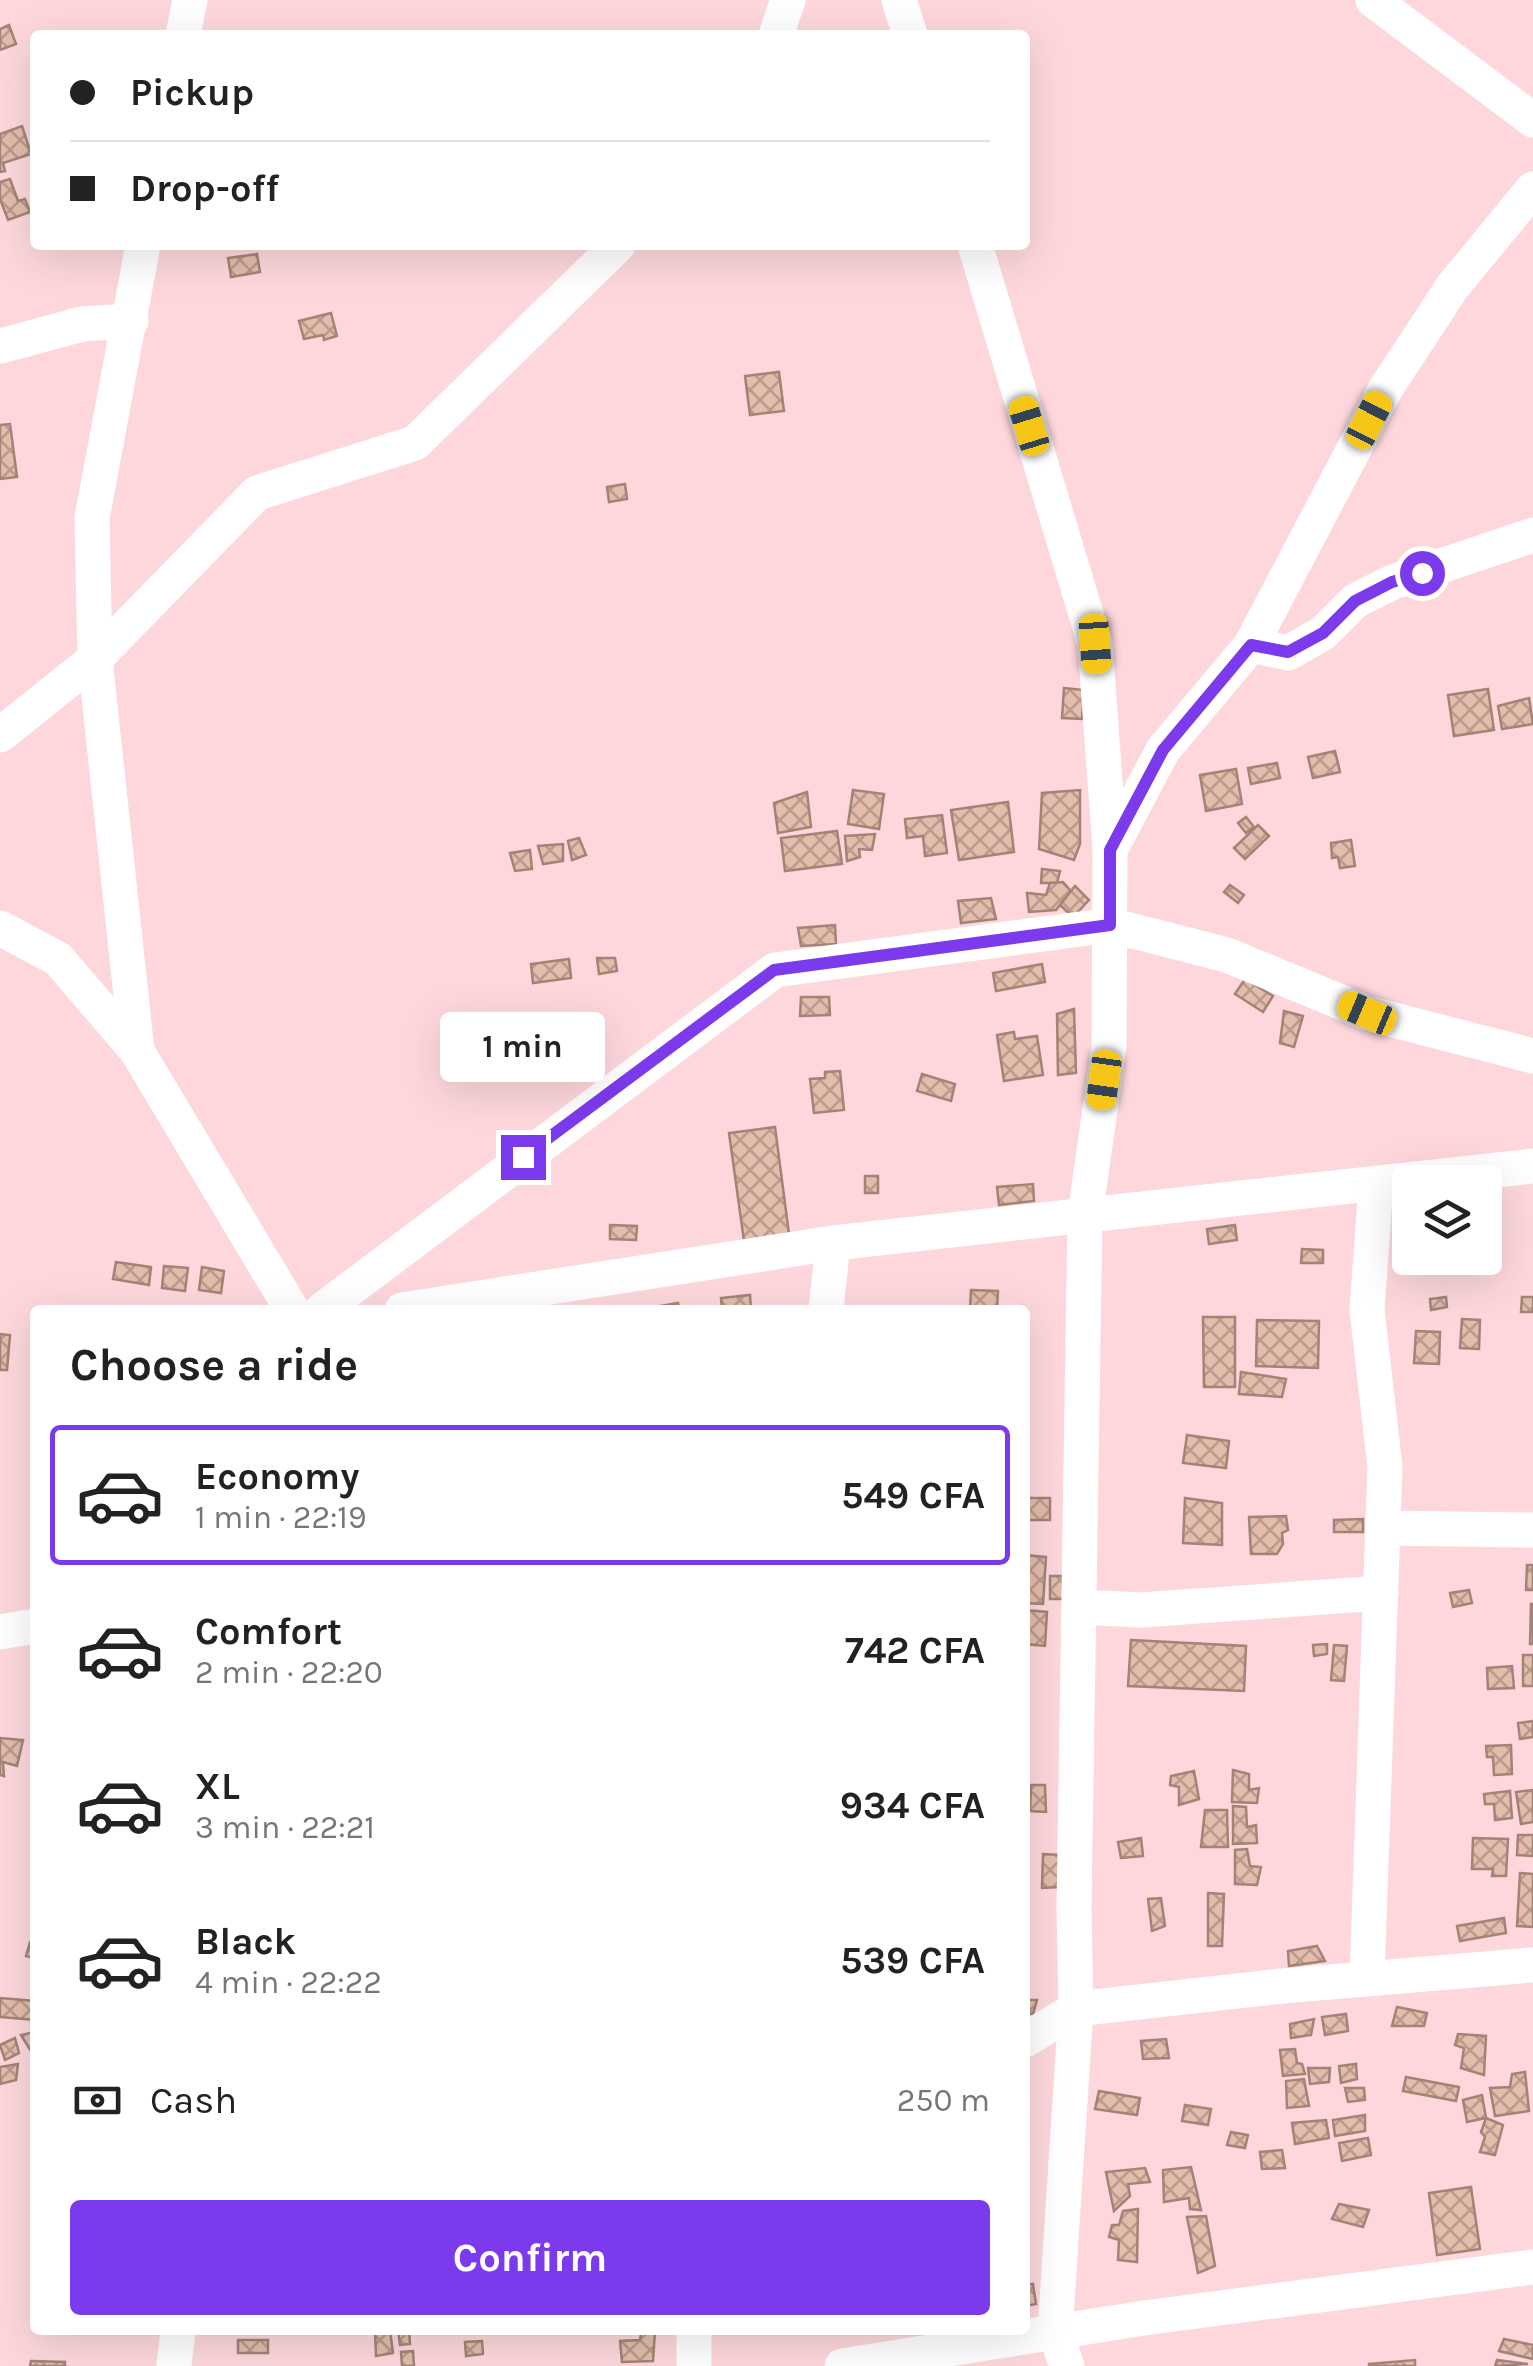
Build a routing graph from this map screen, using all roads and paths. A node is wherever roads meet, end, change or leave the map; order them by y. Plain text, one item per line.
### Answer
1 (190, 0) edge
2 (788, 0) edge
3 (899, 0) edge
4 (1372, 0) edge
5 (184, 30) edge
6 (778, 30) edge
7 (908, 30) edge
8 (1533, 120) edge
9 (1533, 189) edge
10 (142, 250) edge
11 (613, 250) edge
12 (976, 250) edge
13 (131, 321) junction
14 (0, 346) edge
15 (1533, 534) edge
16 (1251, 645) junction
17 (95, 659) junction
18 (0, 735) edge
19 (1110, 850) junction
20 (1110, 925) junction
21 (0, 928) edge
22 (137, 1051) junction
23 (1533, 1056) edge
24 (1533, 1166) edge
25 (1376, 1184) junction
26 (1085, 1215) junction
27 (834, 1243) junction
28 (289, 1305) edge
29 (329, 1305) edge
30 (434, 1305) edge
31 (827, 1305) edge
32 (1383, 1528) junction
33 (1533, 1530) edge
34 (1381, 1593) junction
35 (1080, 1607) junction
36 (30, 1627) edge
37 (0, 1632) edge
38 (1533, 1966) edge
39 (1367, 1978) junction
40 (1076, 2009) junction
41 (1030, 2037) edge
42 (1533, 2267) edge
43 (1055, 2332) junction
44 (177, 2335) edge
45 (694, 2335) edge
46 (174, 2366) edge
47 (694, 2366) edge
48 (842, 2366) edge
49 (1067, 2366) edge

1 - 5 street
2 - 6 street
3 - 7 street
4 - 8 street
9 - 16 street
10 - 13 street
11 - 17 street
12 - 19 street
13 - 14 street
13 - 17 street
15 - 16 street
16 - 19 street
17 - 18 street
17 - 22 street
19 - 20 street
20 - 23 street
20 - 26 street
20 - 29 street
21 - 22 street
22 - 28 street
24 - 25 street
25 - 26 street
25 - 32 street
26 - 27 street
26 - 35 street
27 - 30 street
27 - 31 street
32 - 33 street
32 - 34 street
34 - 35 street
34 - 39 street
35 - 40 street
36 - 37 street
38 - 39 street
39 - 40 street
40 - 41 street
40 - 43 street
42 - 43 street
43 - 48 street
43 - 49 street
44 - 46 street
45 - 47 street

